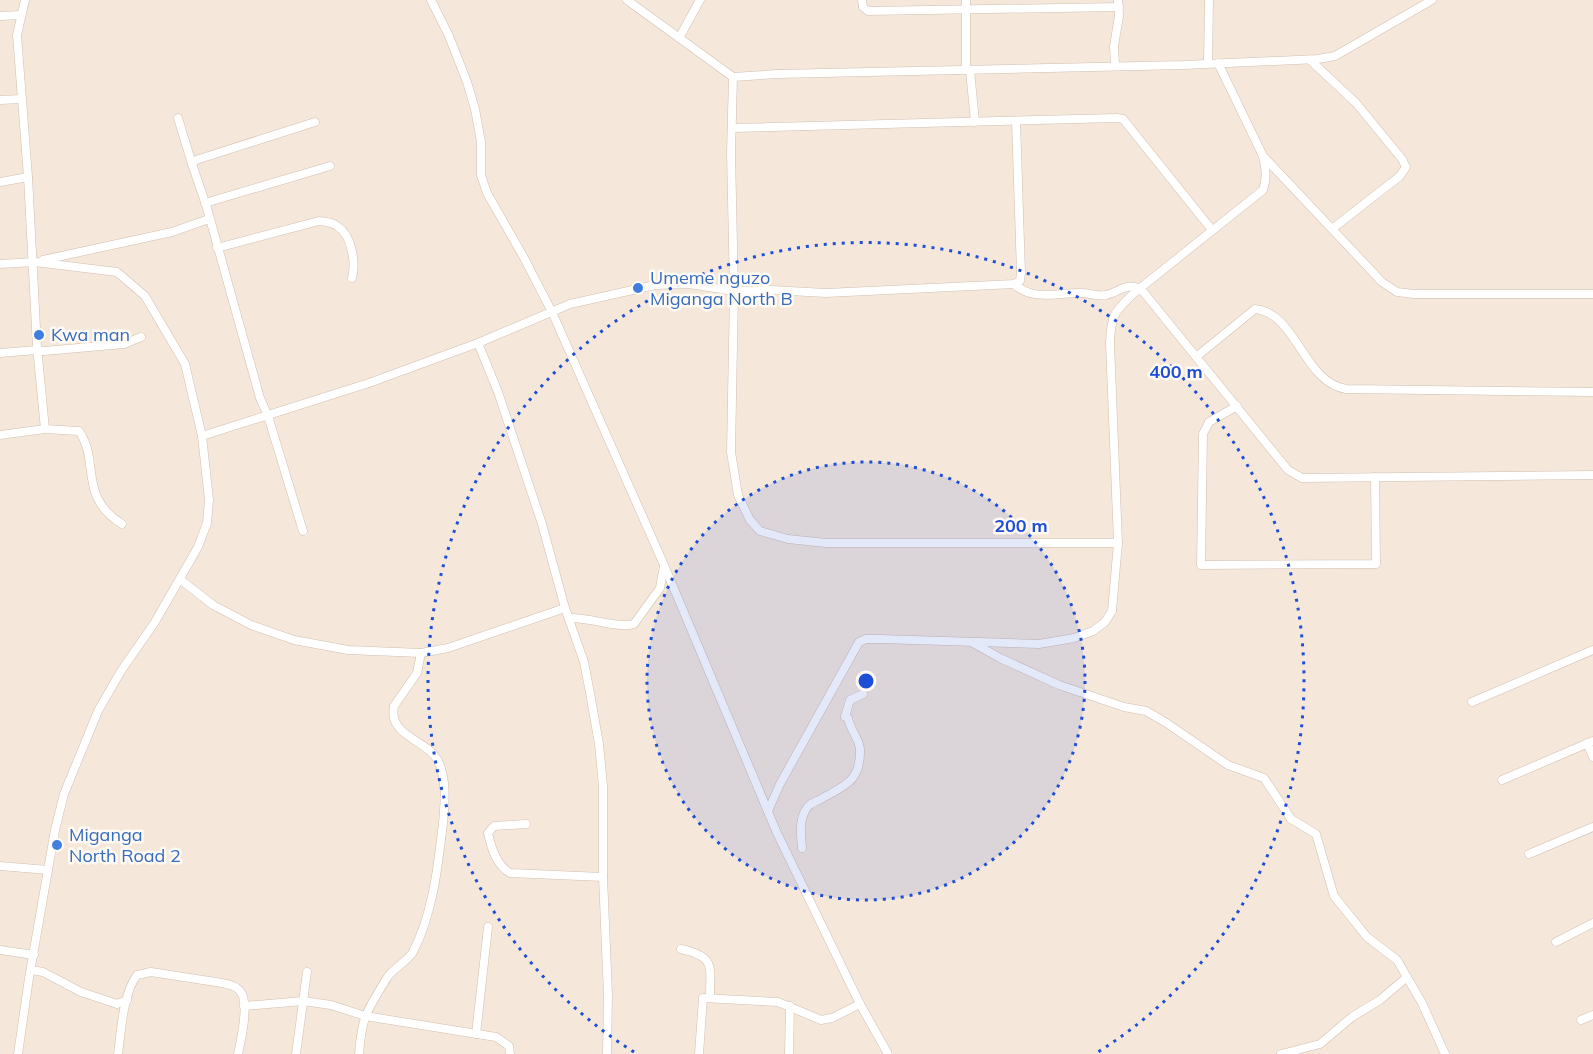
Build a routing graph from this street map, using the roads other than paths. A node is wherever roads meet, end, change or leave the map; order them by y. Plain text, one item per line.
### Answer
1 (25, 0) edge
2 (431, 0) edge
3 (627, 0) edge
4 (700, 0) edge
5 (862, 0) edge
6 (966, 0) edge
7 (1209, 0) edge
8 (1432, 0) edge
9 (1118, 3) edge
10 (966, 9) junction
11 (21, 15) junction
12 (0, 16) edge
13 (679, 38) junction
14 (1310, 60) junction
15 (1208, 63) junction
16 (1218, 63) junction
17 (1115, 66) junction
18 (968, 70) junction
19 (733, 77) junction
20 (21, 99) junction
21 (0, 100) edge
22 (178, 118) dead end
23 (1016, 121) junction
24 (315, 122) dead end
25 (975, 122) junction
26 (732, 128) junction
27 (1263, 156) junction
28 (192, 164) junction
29 (330, 166) dead end
30 (28, 177) junction
31 (0, 182) edge
32 (206, 203) junction
33 (209, 219) junction
34 (1332, 229) junction
35 (1212, 230) junction
36 (217, 248) junction
37 (34, 262) junction
38 (0, 264) edge
39 (352, 278) dead end
40 (1014, 284) junction
41 (1141, 289) junction
42 (734, 291) junction
43 (1593, 294) edge
44 (552, 312) junction
45 (141, 337) dead end
46 (478, 344) junction
47 (38, 350) junction
48 (0, 353) edge
49 (1196, 357) junction
50 (1593, 392) edge
51 (1237, 406) junction
52 (268, 416) junction
53 (45, 429) junction
54 (0, 435) edge
55 (202, 436) junction
56 (1593, 475) edge
57 (1375, 477) junction
58 (122, 524) dead end
59 (303, 531) dead end
60 (1118, 543) junction
61 (664, 565) junction
62 (181, 580) junction
63 (565, 608) junction
64 (570, 618) junction
65 (971, 642) junction
66 (1593, 650) edge
67 (421, 653) junction
68 (863, 694) dead end
69 (1472, 702) dead end
70 (1590, 742) edge
71 (1593, 757) edge
72 (1502, 780) dead end
73 (768, 811) junction
74 (526, 824) dead end
75 (1593, 827) edge
76 (802, 848) dead end
77 (1529, 854) dead end
78 (0, 866) edge
79 (48, 870) junction
80 (603, 878) junction
81 (1593, 923) edge
82 (488, 927) dead end
83 (1556, 942) dead end
84 (681, 949) dead end
85 (0, 950) edge
86 (34, 955) junction
87 (31, 970) junction
88 (307, 972) dead end
89 (1407, 977) junction
90 (710, 998) junction
91 (127, 1000) junction
92 (303, 1001) junction
93 (860, 1004) junction
94 (244, 1006) junction
95 (790, 1006) junction
96 (1593, 1015) edge
97 (365, 1016) junction
98 (1581, 1020) dead end
99 (476, 1034) junction
100 (18, 1054) edge
101 (118, 1054) edge
102 (238, 1054) edge
103 (296, 1054) edge
104 (359, 1054) edge
105 (510, 1054) edge
106 (607, 1054) edge
107 (699, 1054) edge
108 (789, 1054) edge
109 (888, 1054) edge
110 (1281, 1054) edge
111 (1444, 1054) edge

1 - 11 street
2 - 44 street
3 - 13 street
4 - 13 street
5 - 10 street
6 - 10 street
7 - 15 street
8 - 14 street
9 - 10 street
9 - 17 street
10 - 18 street
11 - 12 street
11 - 20 street
13 - 19 street
14 - 16 street
14 - 34 street
15 - 16 street
15 - 17 street
16 - 27 street
17 - 18 street
18 - 19 street
18 - 25 street
19 - 26 street
20 - 21 street
20 - 30 street
22 - 28 street
23 - 25 street
23 - 35 street
23 - 40 street
24 - 28 street
25 - 26 street
26 - 42 street
27 - 34 street
27 - 35 street
28 - 32 street
29 - 32 street
30 - 31 street
30 - 37 street
32 - 33 street
33 - 36 street
33 - 37 street
34 - 43 street
35 - 41 street
36 - 39 street
36 - 52 street
37 - 38 street
37 - 47 street
37 - 55 street
40 - 41 street
40 - 42 street
41 - 49 street
41 - 60 street
42 - 44 street
42 - 60 street
44 - 46 street
44 - 61 street
45 - 47 street
46 - 52 street
46 - 63 street
47 - 48 street
47 - 53 street
49 - 50 street
49 - 51 street
51 - 57 street
51 - 57 street
52 - 55 street
52 - 59 street
53 - 54 street
53 - 58 street
55 - 62 street
56 - 57 street
60 - 65 street
61 - 64 street
61 - 73 street
62 - 67 street
62 - 79 street
63 - 64 street
63 - 67 street
64 - 80 street
65 - 73 street
65 - 89 street
66 - 69 street
67 - 97 street
68 - 76 street
70 - 71 street
70 - 72 street
73 - 93 street
74 - 80 street
75 - 77 street
78 - 79 street
79 - 86 street
80 - 106 street
81 - 83 street
82 - 99 street
84 - 90 street
85 - 86 street
86 - 87 street
87 - 91 street
87 - 100 street
88 - 92 street
89 - 110 street
89 - 111 street
90 - 95 street
90 - 107 street
91 - 94 street
91 - 101 street
92 - 94 street
92 - 97 street
92 - 103 street
93 - 95 street
93 - 109 street
94 - 102 street
95 - 108 street
96 - 98 street
97 - 99 street
97 - 104 street
99 - 105 street

